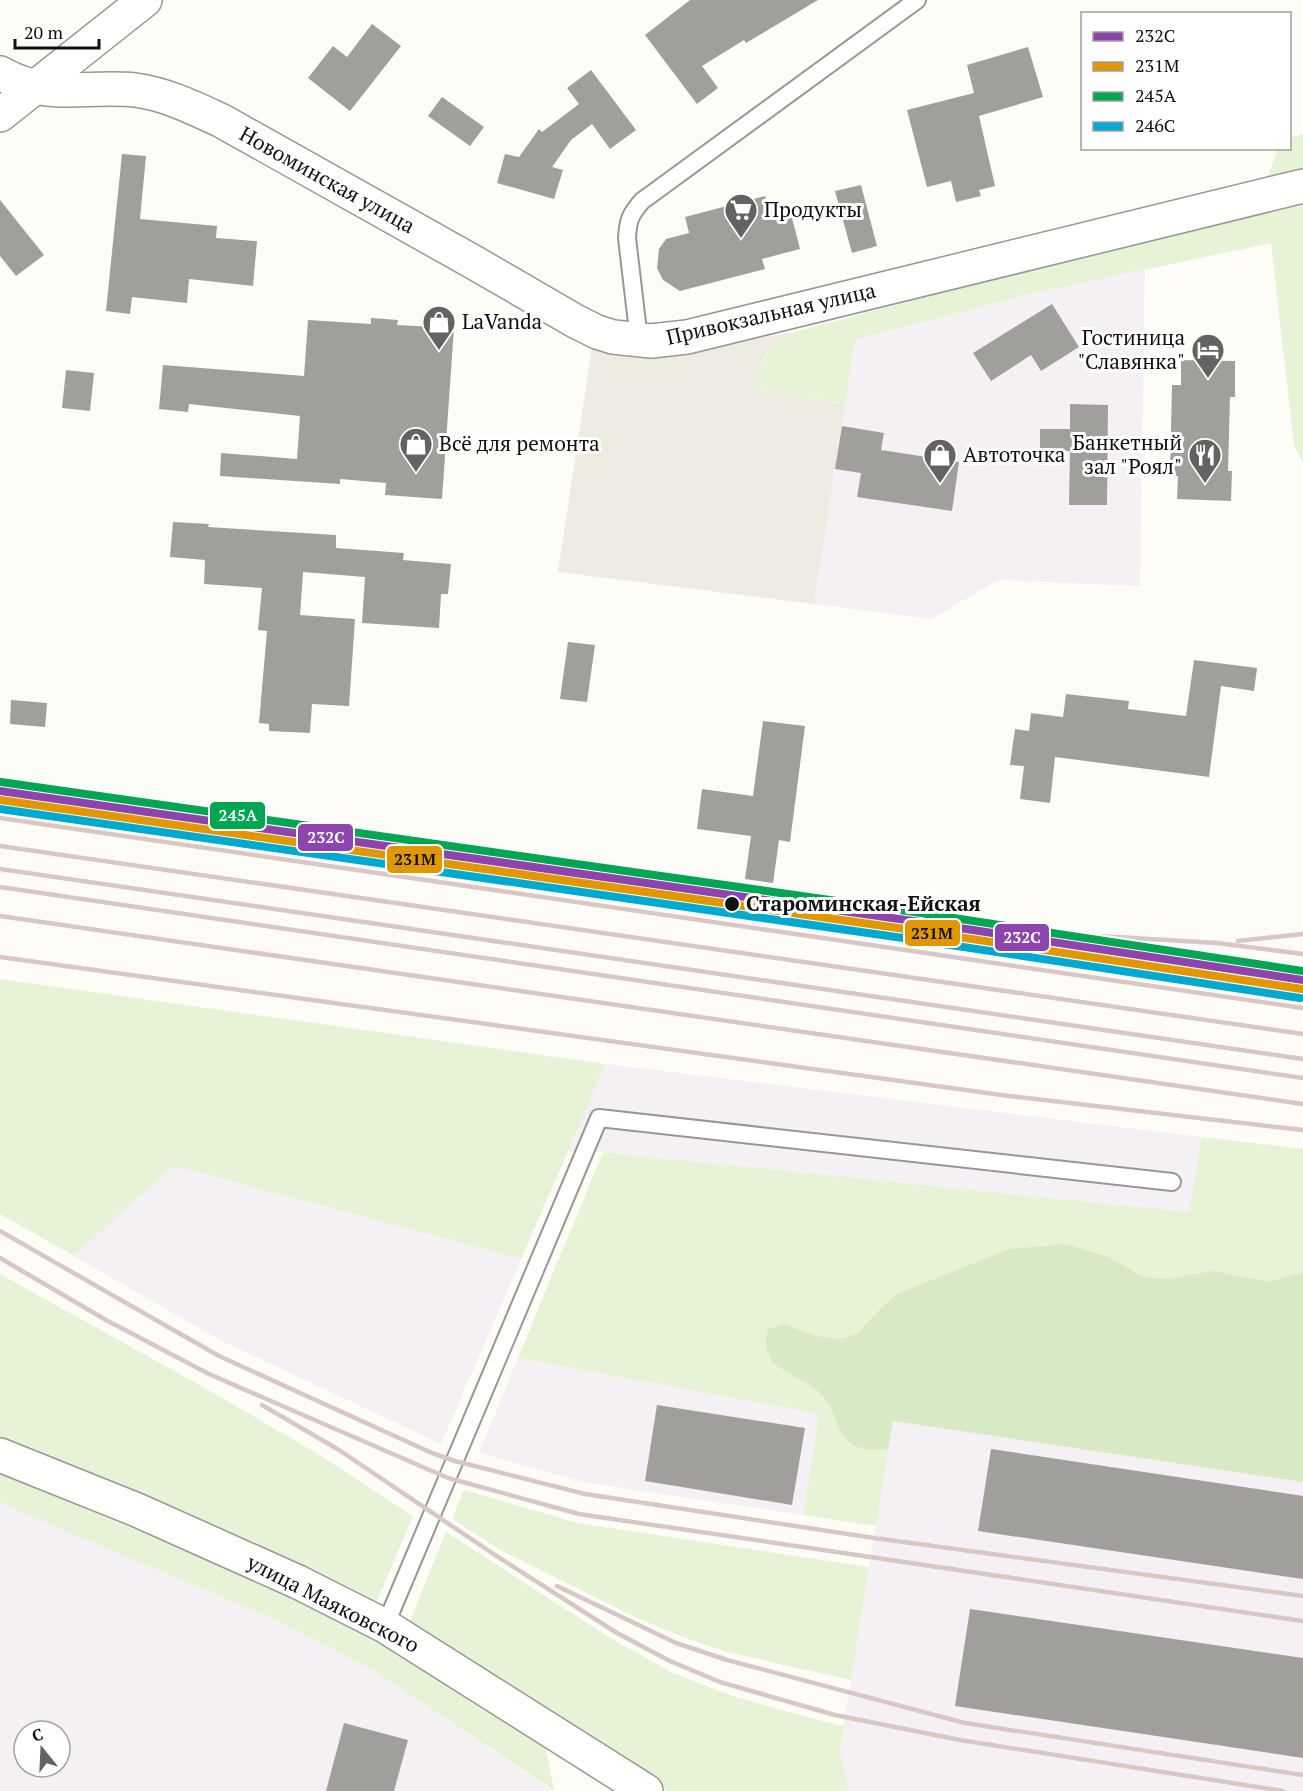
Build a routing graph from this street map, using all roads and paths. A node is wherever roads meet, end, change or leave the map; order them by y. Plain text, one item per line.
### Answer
1 (145, 0) edge
2 (917, 0) edge
3 (0, 73) edge
4 (35, 88) junction
5 (0, 115) edge
6 (1303, 186) edge
7 (639, 340) junction
8 (1172, 1182) dead end
9 (0, 1455) edge
10 (385, 1626) junction
11 (646, 1791) edge

1 - 4 street
2 - 7 lane, Привокзальная улица
3 - 4 street, Новоминская улица
4 - 5 street
4 - 7 street, Новоминская улица
6 - 7 street, Привокзальная улица
8 - 10 lane
9 - 10 street, улица Маяковского
10 - 11 street, улица Маяковского

